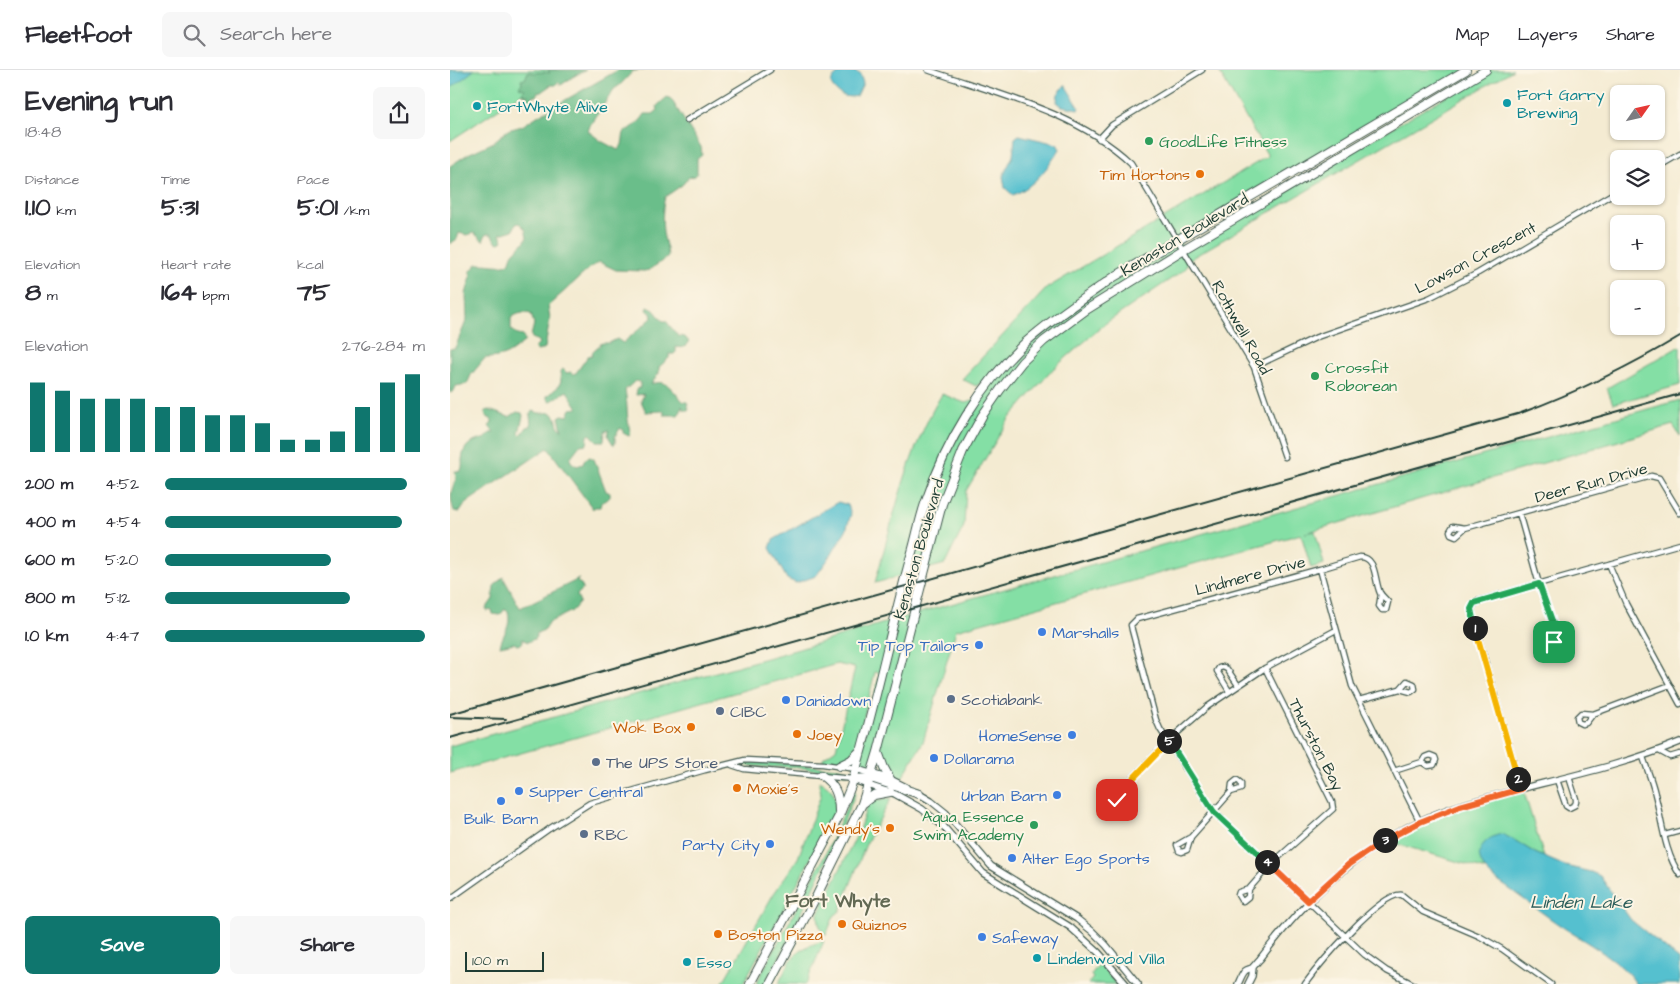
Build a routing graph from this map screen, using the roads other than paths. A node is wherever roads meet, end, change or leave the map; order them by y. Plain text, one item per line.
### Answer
1 (770, 70) edge
2 (928, 70) edge
3 (1202, 70) edge
4 (1466, 70) edge
5 (1486, 70) edge
6 (688, 120) dead end
7 (1099, 139) junction
8 (1680, 154) edge
9 (1665, 163) edge
10 (1610, 195) edge
11 (1178, 240) junction
12 (1184, 249) junction
13 (1254, 367) junction
14 (1285, 457) dead end
15 (1519, 513) junction
16 (1680, 513) edge
17 (1465, 528) dead end
18 (1680, 544) edge
19 (1609, 564) junction
20 (1320, 570) junction
21 (1539, 584) junction
22 (1381, 594) dead end
23 (1336, 630) junction
24 (1556, 632) dead end
25 (1265, 668) junction
26 (1238, 685) junction
27 (1670, 685) junction
28 (1400, 689) dead end
29 (1229, 691) junction
30 (1359, 700) junction
31 (1680, 704) edge
32 (1593, 714) dead end
33 (1168, 741) junction
34 (1680, 742) edge
35 (861, 750) junction
36 (1659, 751) junction
37 (878, 752) junction
38 (1680, 754) edge
39 (1643, 757) junction
40 (1422, 762) dead end
41 (731, 764) junction
42 (839, 766) junction
43 (856, 769) junction
44 (1394, 771) junction
45 (821, 775) junction
46 (1569, 777) junction
47 (870, 779) junction
48 (890, 779) junction
49 (853, 780) junction
50 (1557, 780) junction
51 (1128, 784) dead end
52 (1521, 789) junction
53 (890, 792) junction
54 (1232, 792) dead end
55 (919, 794) junction
56 (862, 804) junction
57 (1214, 812) junction
58 (839, 816) junction
59 (1420, 822) junction
60 (1680, 831) edge
61 (1665, 835) junction
62 (1190, 837) dead end
63 (1270, 865) junction
64 (1680, 875) edge
65 (1249, 889) dead end
66 (450, 899) edge
67 (1308, 901) junction
68 (1345, 936) junction
69 (1253, 967) junction
70 (750, 984) edge
71 (770, 984) edge
72 (1126, 984) edge
73 (1138, 984) edge
74 (1238, 984) edge
75 (1248, 984) edge
76 (1305, 984) edge
77 (1413, 984) edge
78 (1551, 984) edge

1 - 6 street
2 - 7 street, Rothwell Road
3 - 7 street
4 - 11 main road, Kenaston Boulevard
5 - 12 main road, Kenaston Boulevard
7 - 11 street, Rothwell Road
8 - 9 street
10 - 13 street, Lowson Crescent
11 - 12 street, Rothwell Road
11 - 35 main road, Kenaston Boulevard
12 - 13 street, Rothwell Road
12 - 37 main road, Kenaston Boulevard
13 - 14 street, Rothwell Road
15 - 16 street, Deer Run Drive
15 - 17 street, Deer Run Drive
15 - 21 street
18 - 19 street
19 - 21 street
19 - 27 street
20 - 22 street
20 - 23 street, Lindmere Drive
20 - 33 street, Lindmere Drive
21 - 24 street
21 - 52 street
23 - 25 street
23 - 30 street, Lindmere Drive
25 - 26 street
25 - 63 street, Thurston Bay
26 - 29 street
26 - 29 street
27 - 31 street
27 - 32 street
28 - 30 street
29 - 33 street
30 - 44 street, Lindmere Drive
33 - 51 street
33 - 57 street
34 - 36 street
35 - 42 main road
35 - 43 main road, Kenaston Boulevard
36 - 38 street
36 - 39 street
37 - 47 main road, Kenaston Boulevard
37 - 48 main road
39 - 46 street
39 - 61 street
40 - 44 street
41 - 42 street
41 - 45 street
41 - 66 street
42 - 43 street
43 - 47 street
43 - 49 main road, Kenaston Boulevard
44 - 59 street, Lindmere Drive
45 - 49 street
45 - 58 main road
46 - 50 street
46 - 50 street
47 - 48 street
47 - 49 main road
47 - 53 street
47 - 55 main road
47 - 56 main road, Kenaston Boulevard
48 - 55 street
49 - 58 main road, Kenaston Boulevard
50 - 52 street
52 - 59 street
53 - 56 main road
53 - 72 street
54 - 57 street
55 - 73 street
56 - 71 main road, Kenaston Boulevard
57 - 62 street
57 - 63 street
58 - 70 main road, Kenaston Boulevard
59 - 67 street
60 - 61 street
61 - 64 street
63 - 65 street
63 - 67 street
67 - 68 street
67 - 69 street
68 - 76 street
68 - 77 street
68 - 78 street
69 - 74 street
69 - 75 street

